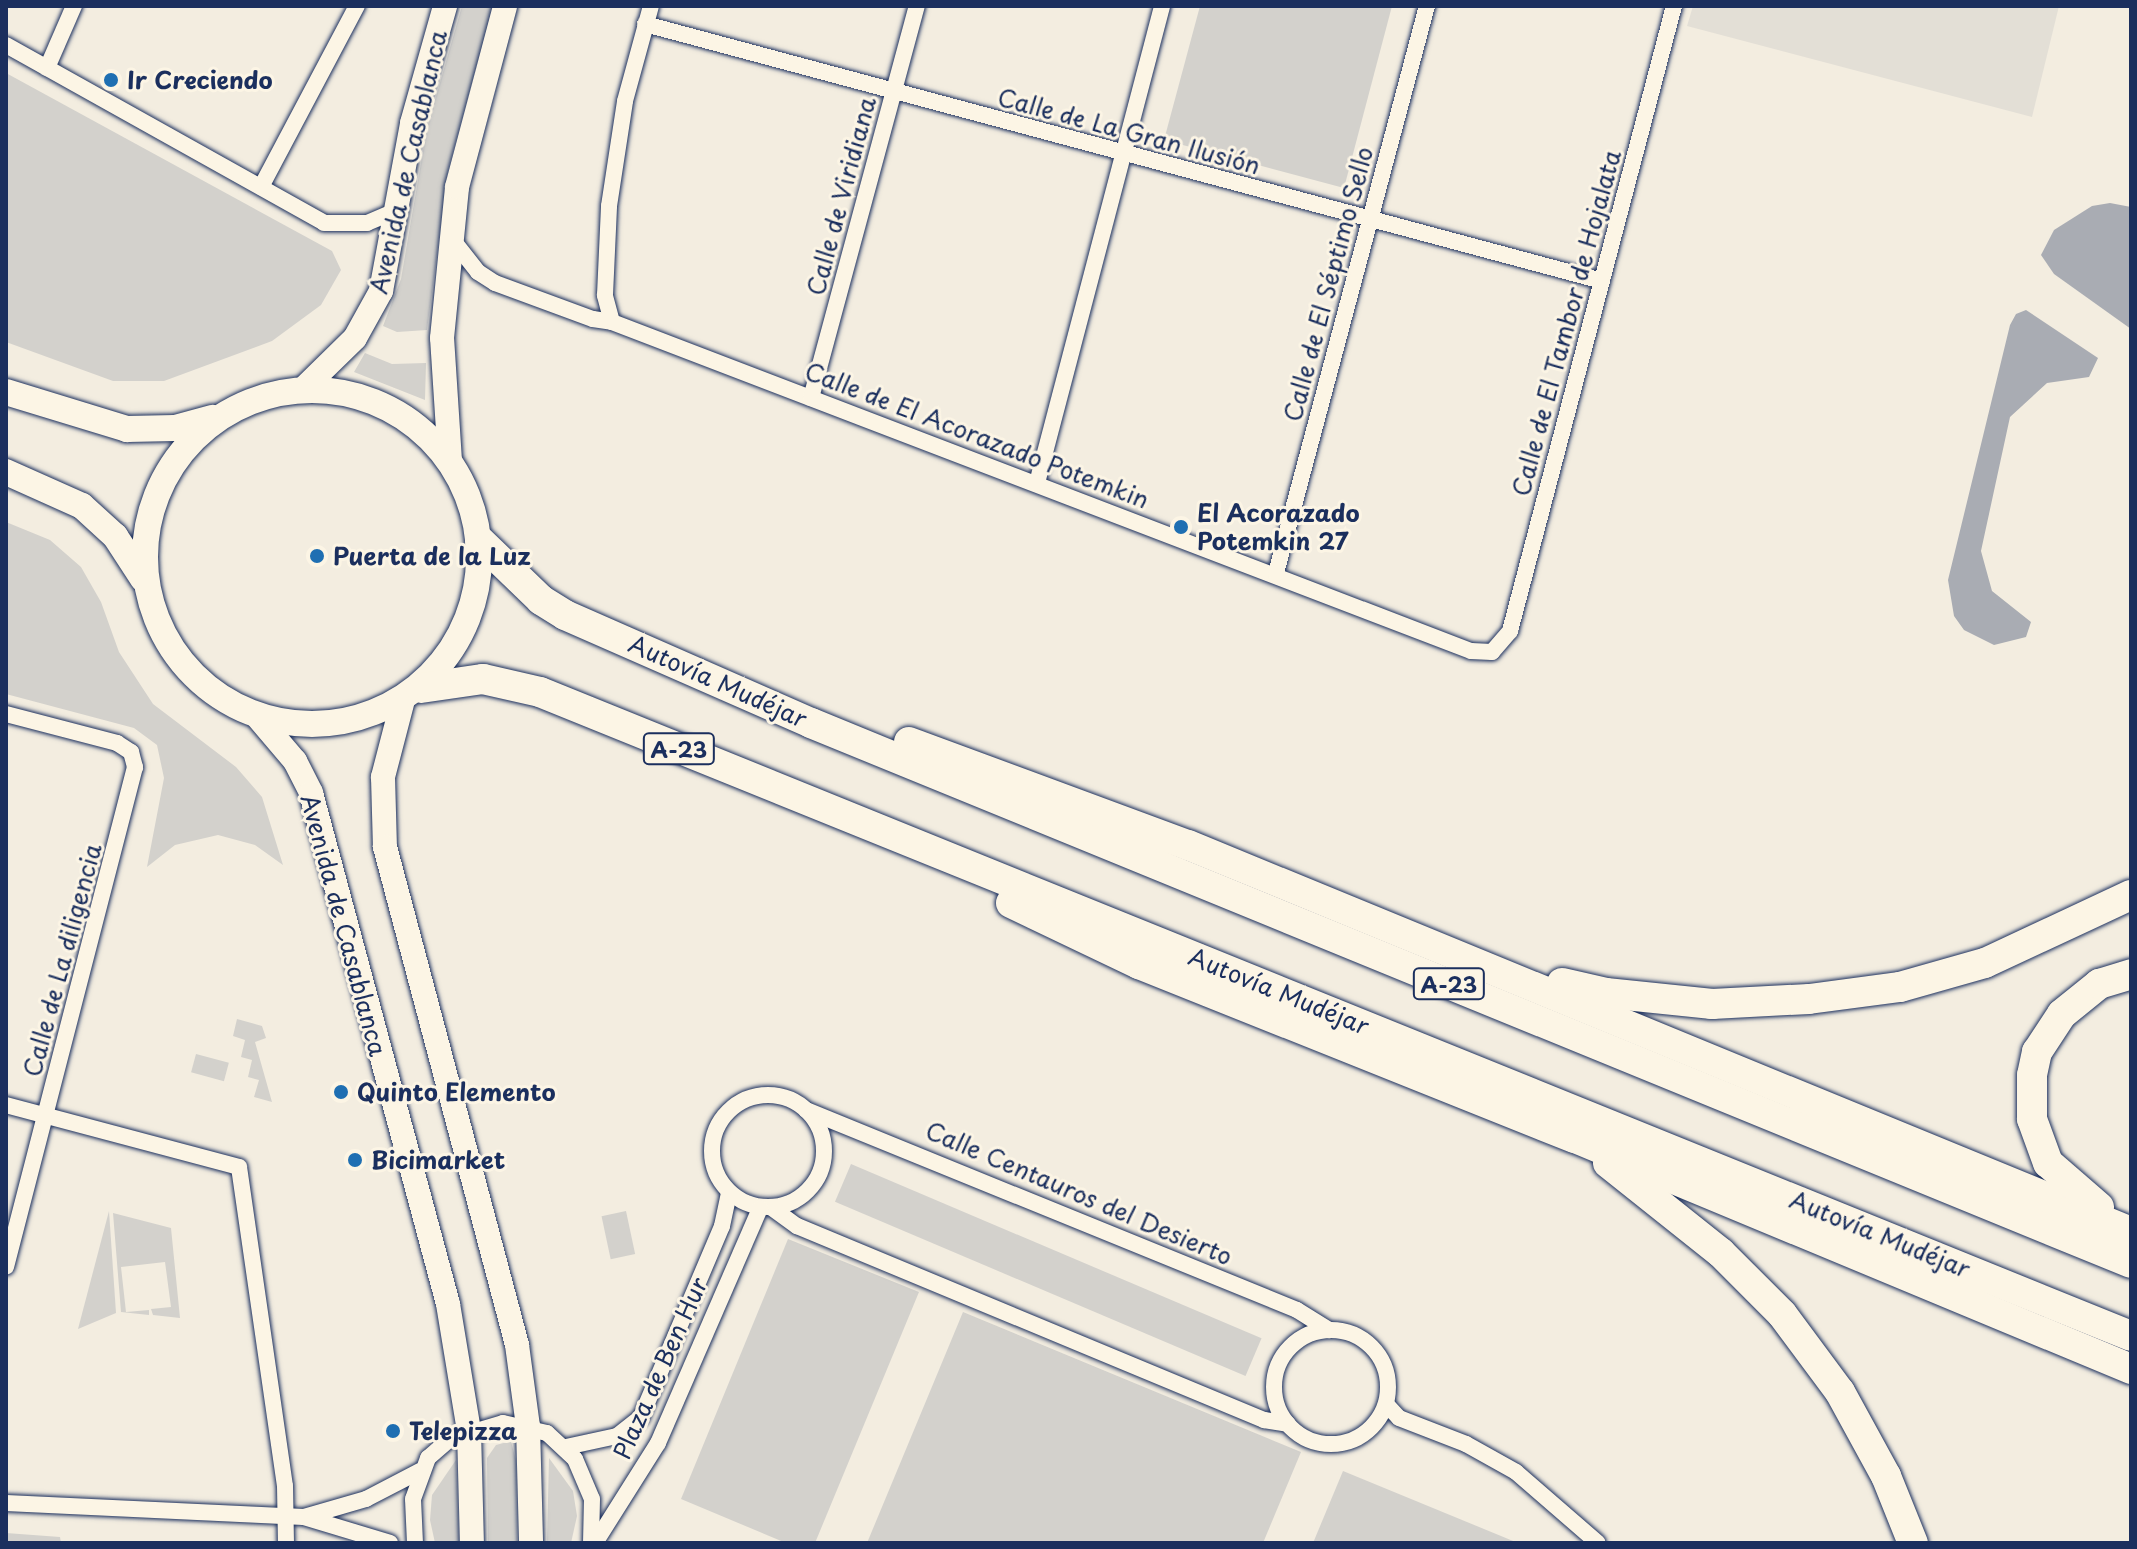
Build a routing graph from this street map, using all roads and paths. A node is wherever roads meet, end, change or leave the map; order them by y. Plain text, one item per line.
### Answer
1 (74, 6) edge
2 (357, 6) edge
3 (445, 6) edge
4 (505, 6) edge
5 (651, 6) edge
6 (917, 6) edge
7 (1162, 6) edge
8 (1427, 6) edge
9 (1673, 6) edge
10 (645, 24) junction
11 (6, 45) edge
12 (47, 68) junction
13 (894, 93) junction
14 (1122, 155) junction
15 (261, 187) junction
16 (397, 210) junction
17 (1370, 219) junction
18 (452, 239) junction
19 (1602, 281) junction
20 (612, 322) junction
21 (304, 388) junction
22 (6, 392) edge
23 (811, 398) junction
24 (221, 417) junction
25 (450, 461) junction
26 (6, 472) edge
27 (1037, 483) junction
28 (480, 541) junction
29 (1276, 573) junction
30 (147, 585) junction
31 (1499, 649) joint
32 (412, 694) junction
33 (769, 701) junction
34 (6, 714) edge
35 (255, 714) junction
36 (843, 815) junction
37 (2131, 895) edge
38 (1417, 939) junction
39 (2131, 974) edge
40 (6, 1105) edge
41 (806, 1110) junction
42 (45, 1115) junction
43 (1575, 1138) junction
44 (729, 1193) junction
45 (766, 1208) junction
46 (2131, 1230) edge
47 (2131, 1263) edge
48 (6, 1267) edge
49 (1329, 1330) junction
50 (2131, 1336) edge
51 (2131, 1369) edge
52 (1386, 1404) junction
53 (1288, 1424) junction
54 (528, 1426) junction
55 (469, 1431) junction
56 (566, 1447) junction
57 (420, 1471) junction
58 (6, 1503) edge
59 (287, 1516) junction
60 (304, 1517) junction
61 (286, 1543) edge
62 (390, 1543) edge
63 (415, 1543) edge
64 (472, 1543) edge
65 (531, 1543) edge
66 (593, 1543) edge
67 (1598, 1543) edge
68 (1913, 1543) edge

1 - 12 street
2 - 15 street
3 - 16 main road, Avenida de Casablanca
4 - 18 main road
5 - 10 street
6 - 13 street, Calle de Viridiana
7 - 14 street
8 - 17 street, Calle de El Séptimo Sello
9 - 19 street, Calle de El Tambor de Hojalata
10 - 13 street, Calle de La Gran Ilusión
10 - 20 street
11 - 12 street
12 - 15 street
13 - 14 street, Calle de La Gran Ilusión
13 - 23 street, Calle de Viridiana
14 - 17 street, Calle de La Gran Ilusión
14 - 27 street
15 - 16 street
16 - 21 main road, Avenida de Casablanca
17 - 19 street, Calle de La Gran Ilusión
17 - 29 street, Calle de El Séptimo Sello
18 - 20 street, Calle de El Acorazado Potemkin
18 - 25 main road
19 - 31 street, Calle de El Tambor de Hojalata
20 - 23 street, Calle de El Acorazado Potemkin
21 - 24 main road, A-23
21 - 25 main road, A-23
22 - 24 main road, A-23
23 - 27 street, Calle de El Acorazado Potemkin
24 - 30 main road, A-23
25 - 28 main road, A-23
26 - 30 main road, A-23
27 - 29 street, Calle de El Acorazado Potemkin
28 - 32 main road, A-23
28 - 33 highway, Autovía Mudéjar / A-23
29 - 31 street, Calle de El Acorazado Potemkin
30 - 35 main road, A-23
32 - 35 main road, A-23
32 - 36 highway, Autovía Mudéjar / A-23
32 - 54 main road
33 - 38 highway
33 - 47 highway, Autovía Mudéjar / A-23
34 - 42 street, Calle de La diligencia
35 - 55 main road, Avenida de Casablanca
36 - 43 highway
36 - 50 highway, Autovía Mudéjar / A-23
37 - 38 highway
38 - 46 highway
39 - 46 highway
40 - 42 street
41 - 44 street
41 - 45 street
41 - 49 street, Calle Centauros del Desierto
42 - 48 street, Calle de La diligencia
42 - 59 street
43 - 51 highway
43 - 68 highway
44 - 45 street
44 - 56 street, Plaza de Ben Hur
45 - 53 street
45 - 66 street, Plaza de Ben Hur
49 - 52 street
49 - 53 street
52 - 53 street
52 - 67 street
54 - 55 street
54 - 56 street
54 - 65 main road
55 - 57 street
55 - 64 main road, Avenida de Casablanca
56 - 66 street
57 - 60 street
57 - 63 street
58 - 59 street
59 - 60 street
59 - 61 street
60 - 62 street

